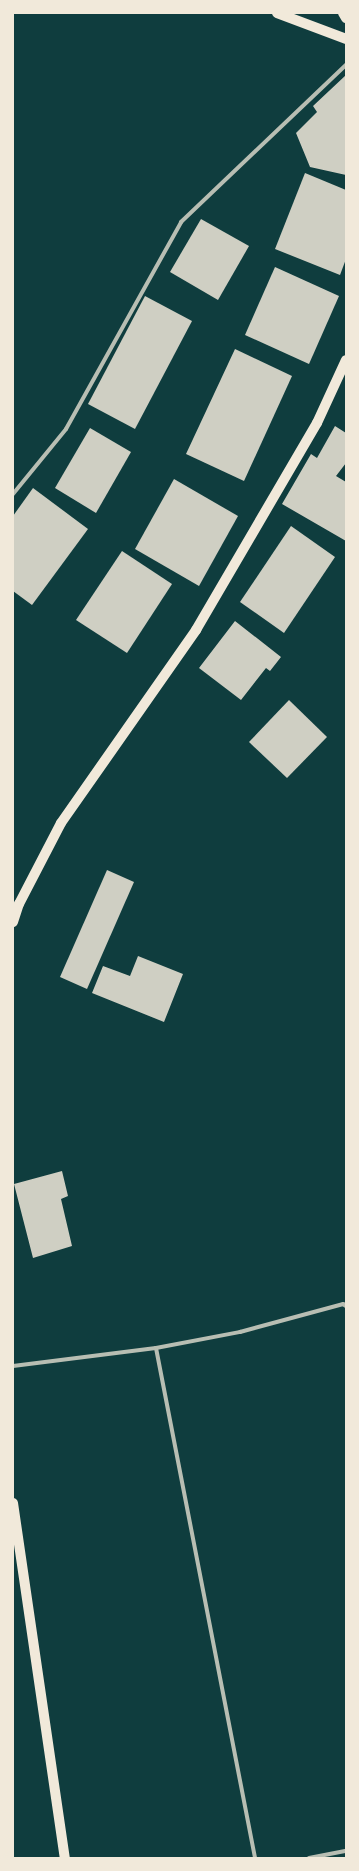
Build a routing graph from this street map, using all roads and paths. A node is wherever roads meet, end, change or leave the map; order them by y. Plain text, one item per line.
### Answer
1 (343, 13) edge
2 (282, 14) edge
3 (346, 18) edge
4 (346, 39) edge
5 (346, 65) edge
6 (346, 360) edge
7 (13, 494) edge
8 (13, 922) edge
9 (346, 1306) edge
10 (156, 1348) junction
11 (13, 1366) edge
12 (13, 1503) edge
13 (346, 1851) edge
14 (65, 1858) edge
15 (255, 1858) edge
16 (309, 1858) edge

1 - 3 main road
2 - 4 main road
5 - 7 street
6 - 8 main road
9 - 10 street
10 - 11 street
10 - 15 street
12 - 14 main road
13 - 16 street

